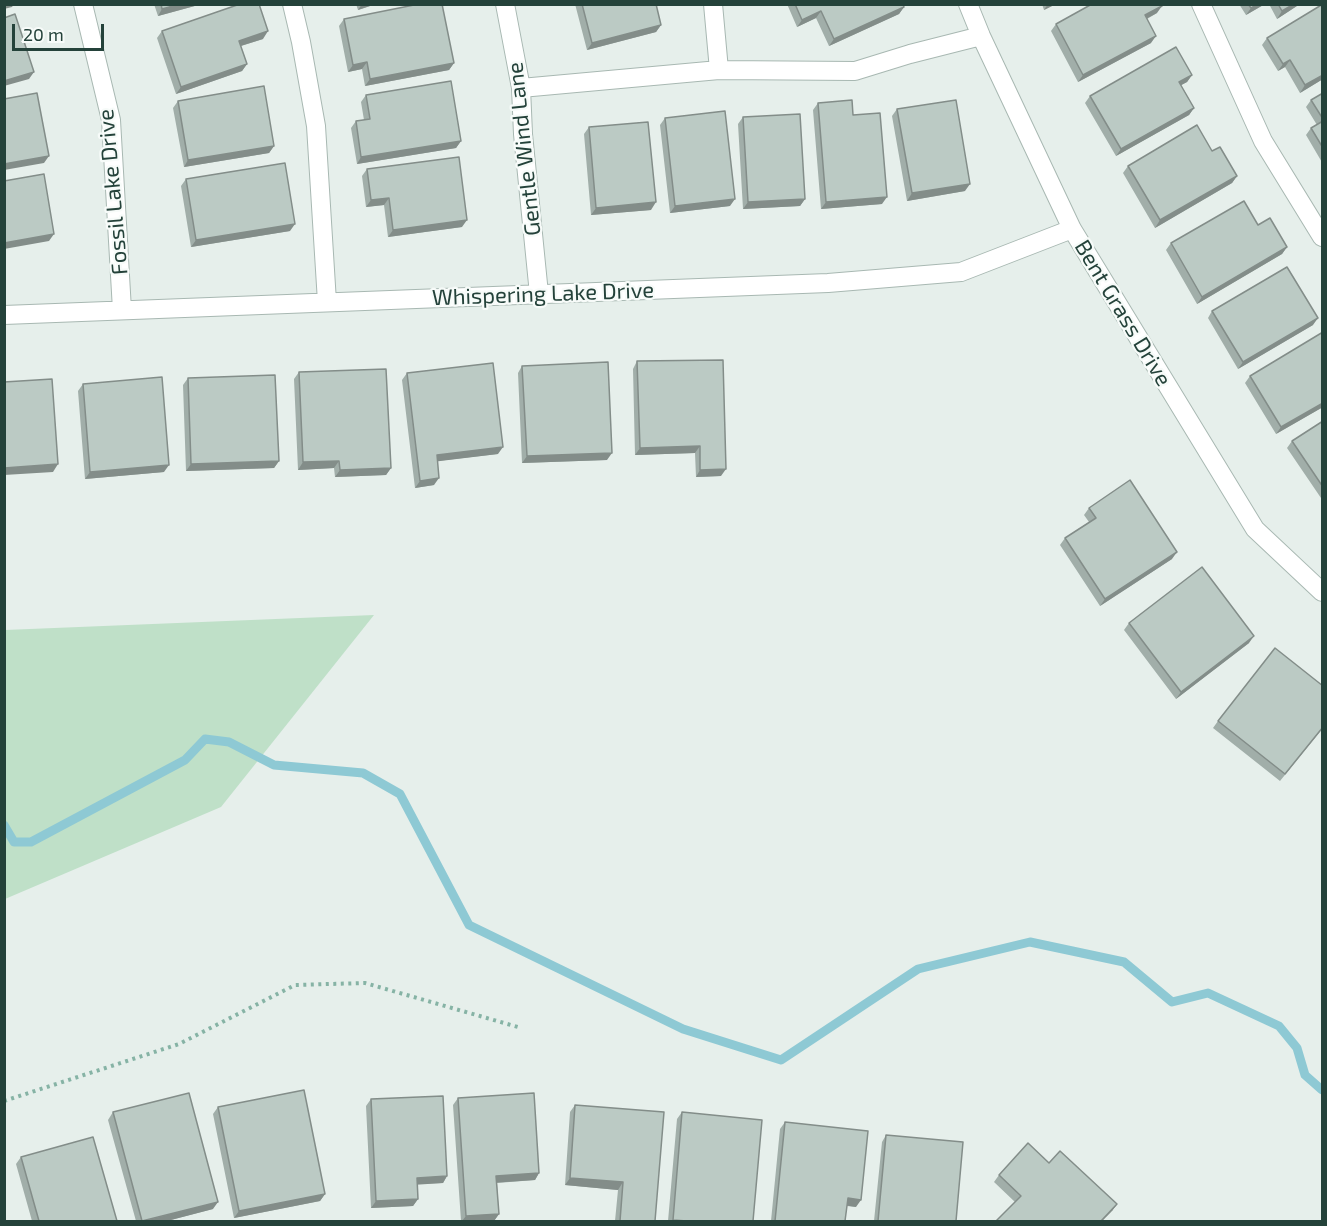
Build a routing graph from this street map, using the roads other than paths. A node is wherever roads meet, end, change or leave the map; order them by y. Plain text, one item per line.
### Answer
1 (83, 4) edge
2 (292, 4) edge
3 (505, 4) edge
4 (714, 4) edge
5 (968, 4) edge
6 (1201, 4) edge
7 (981, 36) junction
8 (718, 70) junction
9 (520, 88) junction
10 (1072, 229) junction
11 (1323, 237) edge
12 (539, 294) junction
13 (327, 302) junction
14 (122, 310) junction
15 (4, 315) edge
16 (1322, 591) edge

1 - 14 street, Fossil Lake Drive
2 - 13 street
3 - 9 street, Gentle Wind Lane
4 - 8 street
5 - 7 street, Bent Grass Drive
6 - 11 street
7 - 8 street
7 - 10 street, Bent Grass Drive
8 - 9 street
9 - 12 street, Gentle Wind Lane
10 - 12 street, Whispering Lake Drive
10 - 16 street, Bent Grass Drive
12 - 13 street, Whispering Lake Drive
13 - 14 street, Whispering Lake Drive
14 - 15 street, Whispering Lake Drive

